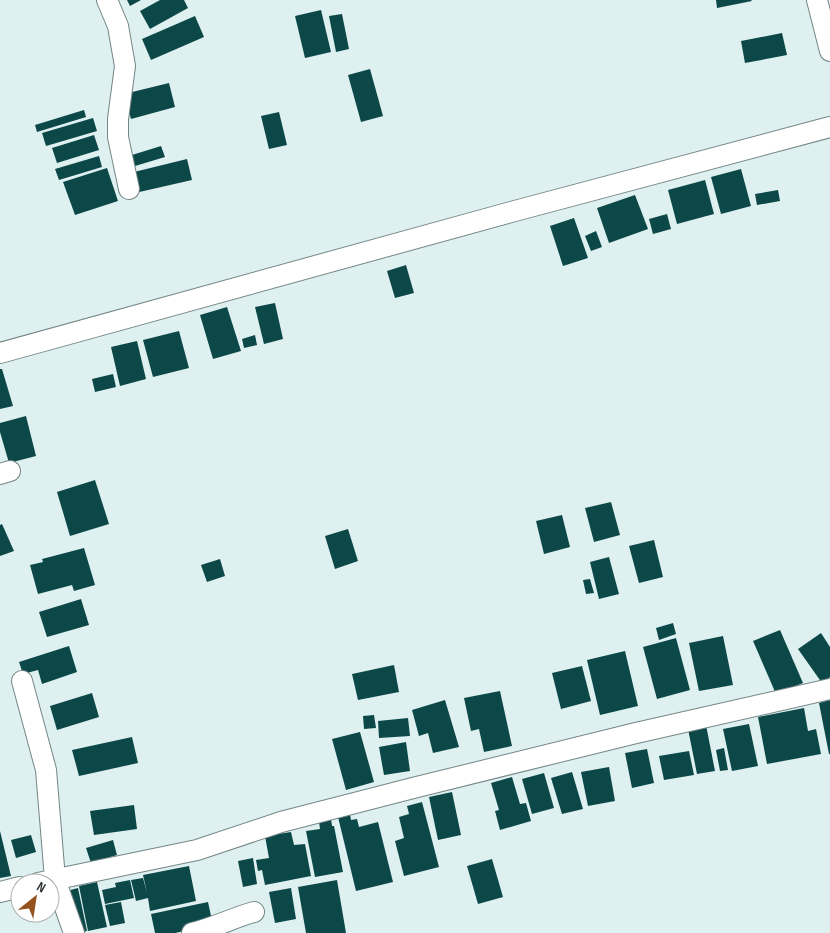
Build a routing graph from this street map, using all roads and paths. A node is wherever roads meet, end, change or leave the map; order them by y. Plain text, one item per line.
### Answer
1 (107, 0) edge
2 (817, 0) edge
3 (830, 51) edge
4 (830, 127) edge
5 (129, 188) dead end
6 (0, 353) edge
7 (22, 681) dead end
8 (830, 689) edge
9 (46, 873) edge
10 (60, 878) edge
11 (60, 907) edge
12 (254, 912) dead end
13 (74, 933) edge
14 (192, 933) edge

1 - 5 street
2 - 3 street
4 - 6 street
7 - 9 street
8 - 10 street
11 - 13 street
12 - 14 street

